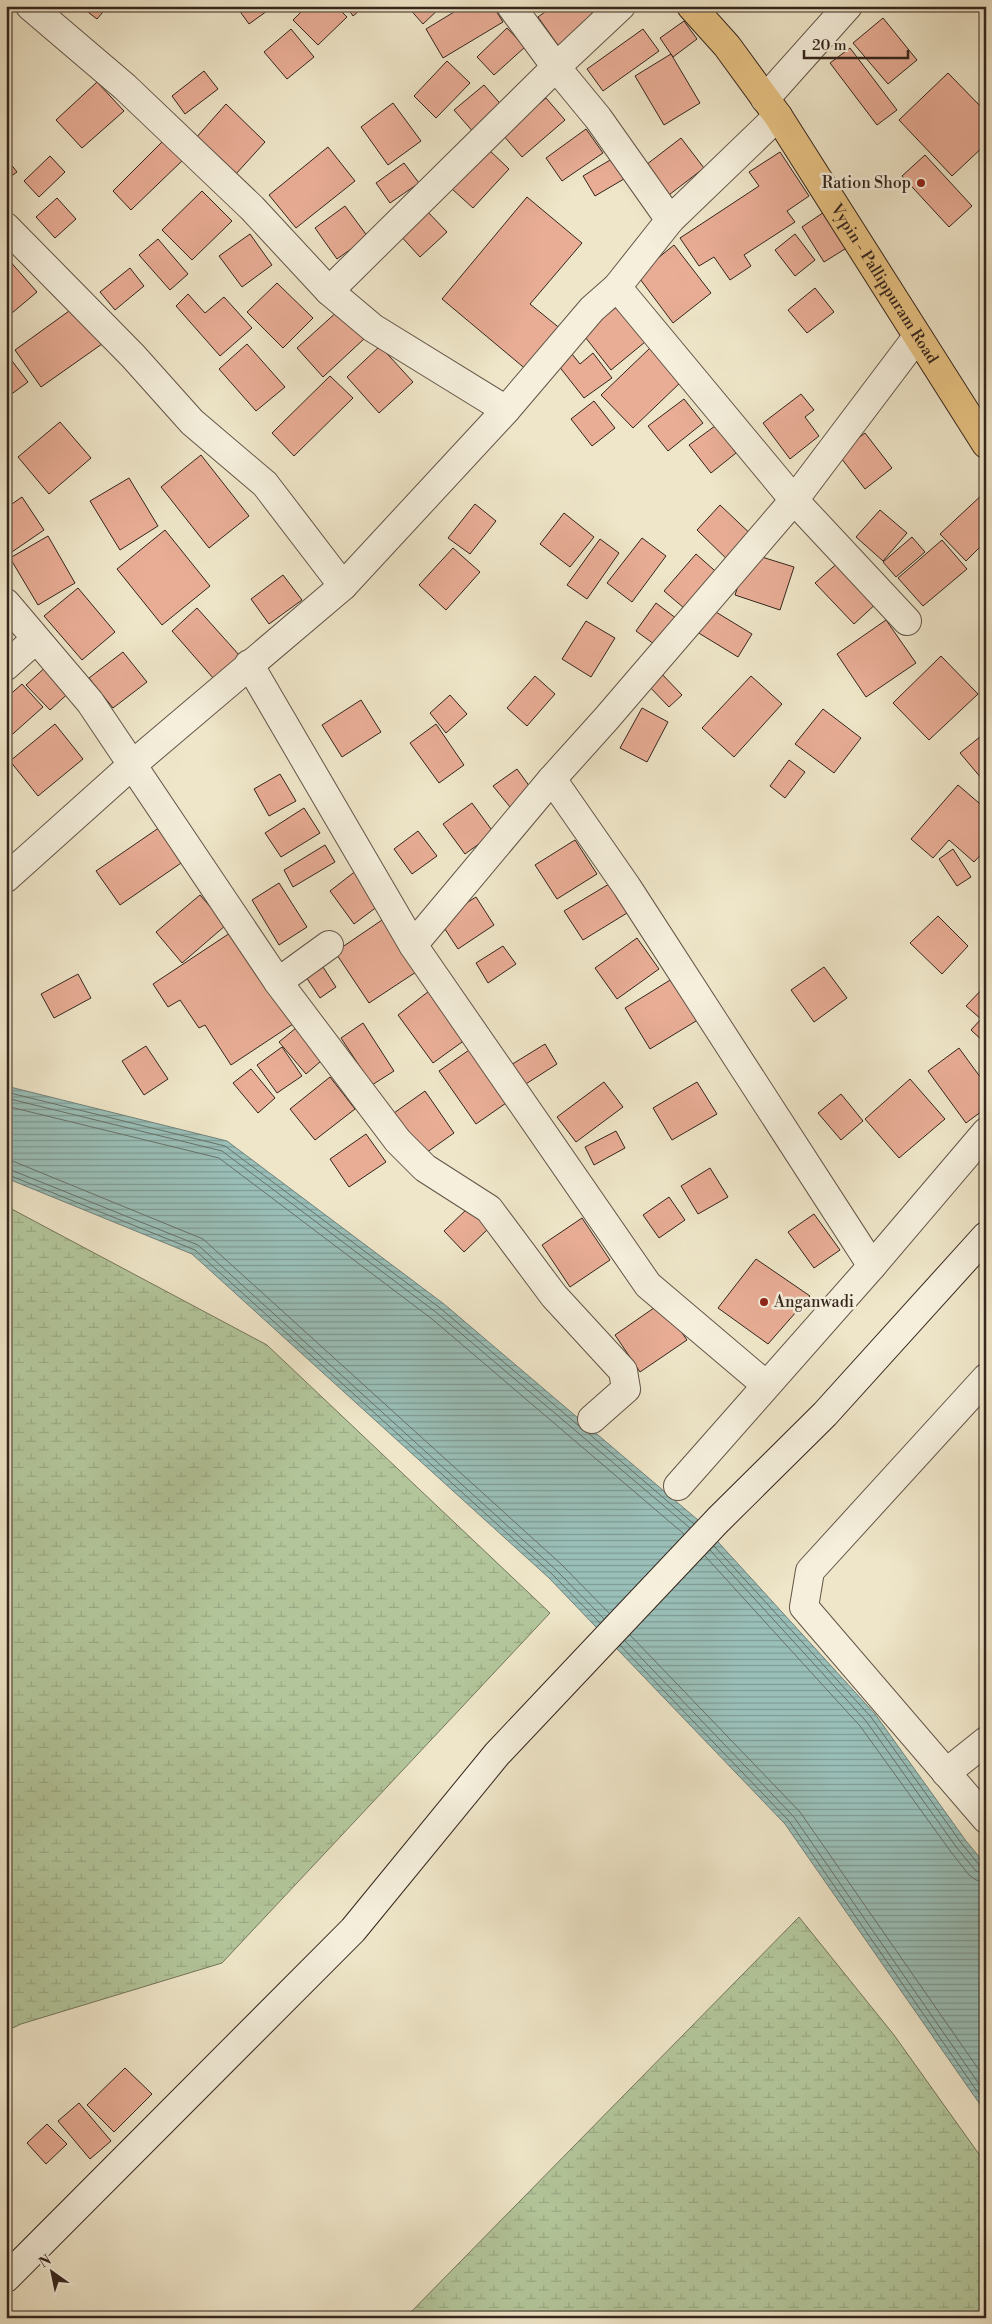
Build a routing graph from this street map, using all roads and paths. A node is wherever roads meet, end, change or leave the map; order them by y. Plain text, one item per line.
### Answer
1 (30, 6) edge
2 (511, 6) edge
3 (621, 6) edge
4 (691, 6) edge
5 (848, 6) edge
6 (556, 67) junction
7 (771, 107) junction
8 (670, 220) junction
9 (6, 227) edge
10 (617, 287) junction
11 (329, 292) junction
12 (917, 337) junction
13 (506, 410) junction
14 (986, 444) edge
15 (794, 500) junction
16 (343, 586) junction
17 (6, 603) edge
18 (907, 621) dead end
19 (36, 639) junction
20 (249, 664) junction
21 (6, 666) edge
22 (132, 765) junction
23 (552, 779) junction
24 (6, 878) edge
25 (329, 945) dead end
26 (413, 945) junction
27 (278, 982) junction
28 (986, 1132) edge
29 (986, 1236) edge
30 (872, 1266) junction
31 (986, 1378) edge
32 (766, 1385) junction
33 (592, 1419) dead end
34 (678, 1486) dead end
35 (986, 1741) edge
36 (946, 1773) junction
37 (986, 1819) edge
38 (6, 2278) edge

1 - 11 street
2 - 6 street
3 - 6 street
4 - 7 main road, Vypin - Pallippuram Road
5 - 7 street
6 - 8 street
6 - 11 street
7 - 8 street
7 - 12 main road, Vypin - Pallippuram Road
8 - 10 street
9 - 16 street
10 - 13 street
10 - 15 street
11 - 13 street
12 - 14 main road, Vypin - Pallippuram Road
12 - 15 street
13 - 16 street
15 - 18 street
15 - 23 street
16 - 20 street
17 - 19 street
19 - 21 street
19 - 22 street
20 - 22 street
20 - 26 street
22 - 24 street
22 - 27 street
23 - 26 street
23 - 30 street
25 - 27 street
26 - 32 street
27 - 33 street
28 - 30 street
29 - 38 street
30 - 32 street
31 - 36 street
32 - 34 street
35 - 36 street
36 - 37 street

